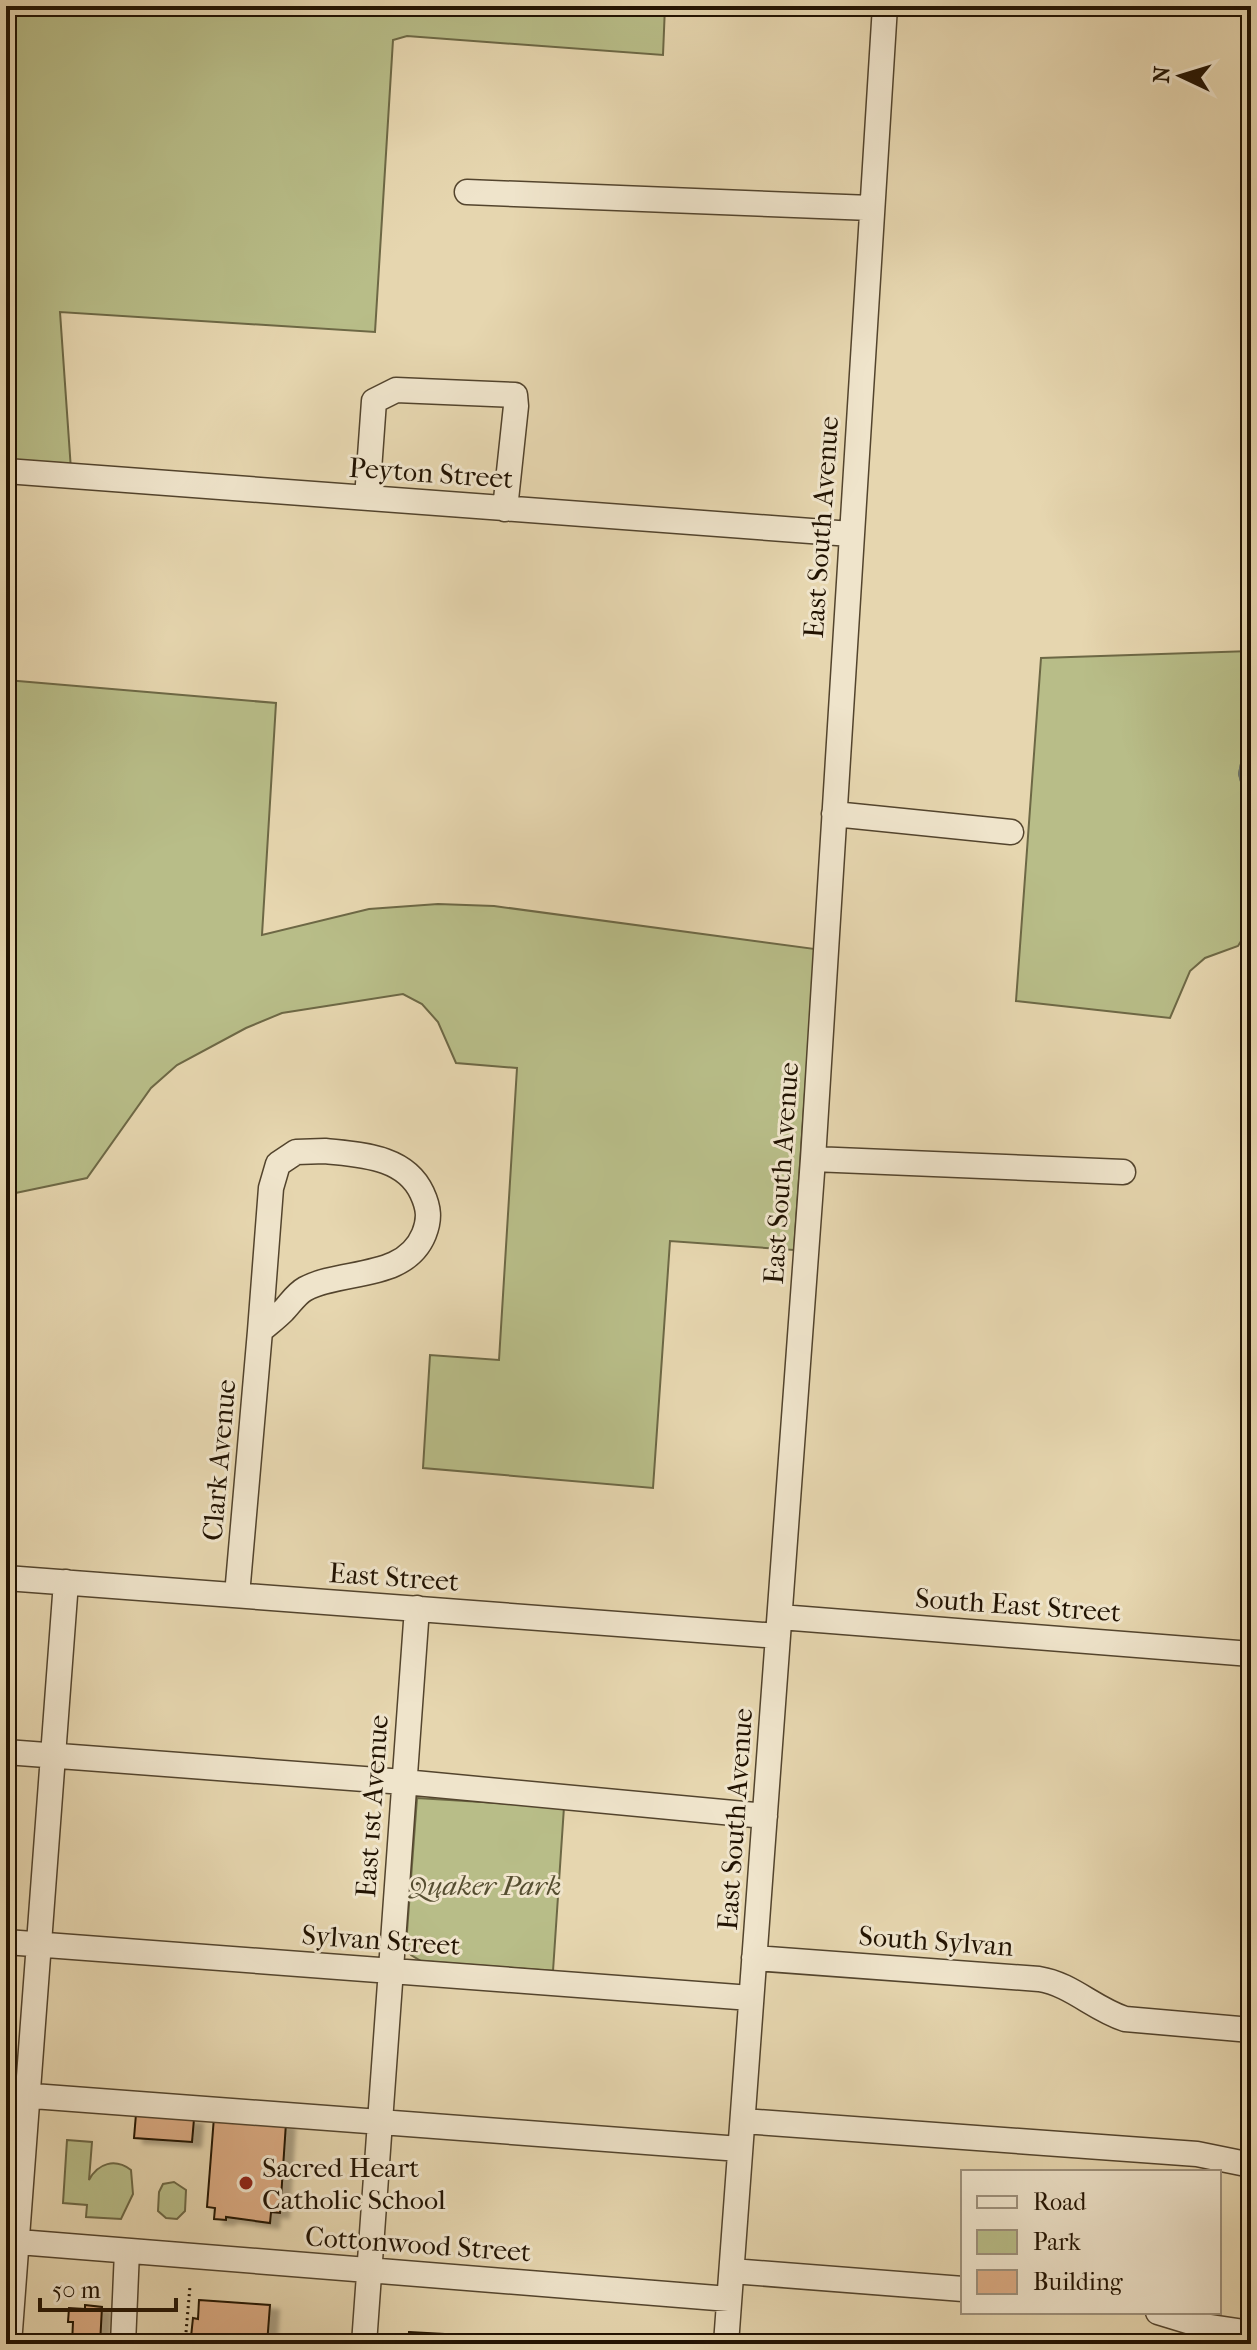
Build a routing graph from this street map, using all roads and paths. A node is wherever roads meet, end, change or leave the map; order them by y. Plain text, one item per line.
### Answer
1 (885, 6) edge
2 (467, 192) dead end
3 (871, 208) junction
4 (6, 471) edge
5 (367, 498) junction
6 (505, 509) junction
7 (851, 534) junction
8 (834, 814) junction
9 (1011, 832) dead end
10 (813, 1159) junction
11 (1123, 1172) dead end
12 (260, 1331) junction
13 (6, 1578) edge
14 (66, 1582) junction
15 (237, 1595) junction
16 (417, 1608) junction
17 (779, 1626) junction
18 (1251, 1654) edge
19 (6, 1752) edge
20 (53, 1756) junction
21 (404, 1782) junction
22 (765, 1816) junction
23 (6, 1942) edge
24 (37, 1945) junction
25 (754, 1958) junction
26 (390, 1971) junction
27 (751, 1998) junction
28 (1251, 2030) edge
29 (16, 2096) edge
30 (743, 2121) junction
31 (379, 2123) junction
32 (740, 2149) junction
33 (1251, 2165) edge
34 (11, 2242) edge
35 (127, 2251) junction
36 (369, 2271) junction
37 (732, 2271) junction
38 (190, 2286) dead end
39 (961, 2289) edge
40 (729, 2299) junction
41 (1165, 2314) edge
42 (1251, 2333) edge
43 (9, 2344) edge
44 (123, 2344) edge
45 (185, 2344) edge
46 (364, 2344) edge
47 (726, 2344) edge

1 - 3 street, East South Avenue
2 - 3 street
3 - 7 street, East South Avenue
4 - 5 street, Peyton Street
5 - 6 street, Peyton Street
5 - 6 street
6 - 7 street, Peyton Street
7 - 8 street, East South Avenue
8 - 9 street
8 - 10 street, East South Avenue
10 - 11 street
10 - 17 street, East South Avenue
12 - 12 street, Clark Avenue
12 - 15 street, Clark Avenue
13 - 14 street, East Street
14 - 15 street, East Street
14 - 20 street
15 - 16 street, East Street
16 - 17 street, East Street
16 - 21 street, East 1st Avenue
17 - 18 street, South East Street
17 - 22 street, East South Avenue
19 - 20 street
20 - 21 street
20 - 24 street
21 - 22 street
21 - 26 street, East 1st Avenue
22 - 25 street, East South Avenue
23 - 24 street, Sylvan Street
24 - 26 street, Sylvan Street
24 - 29 street
25 - 27 street, East South Avenue
25 - 28 street, South Sylvan
26 - 27 street, Sylvan Street
26 - 31 street, East 1st Avenue
27 - 30 street, East South Avenue
29 - 31 street
29 - 34 street
30 - 32 street, East South Avenue
30 - 33 street
31 - 32 street
31 - 36 street, East 1st Avenue
32 - 37 street, East South Avenue
34 - 35 street, Cottonwood Street
34 - 43 street
35 - 36 street, Cottonwood Street
35 - 44 street
36 - 40 street, Cottonwood Street
36 - 46 street, East 1st Avenue
37 - 39 street
37 - 40 street, East South Avenue
38 - 45 path
40 - 47 street, East South Avenue
41 - 42 street

